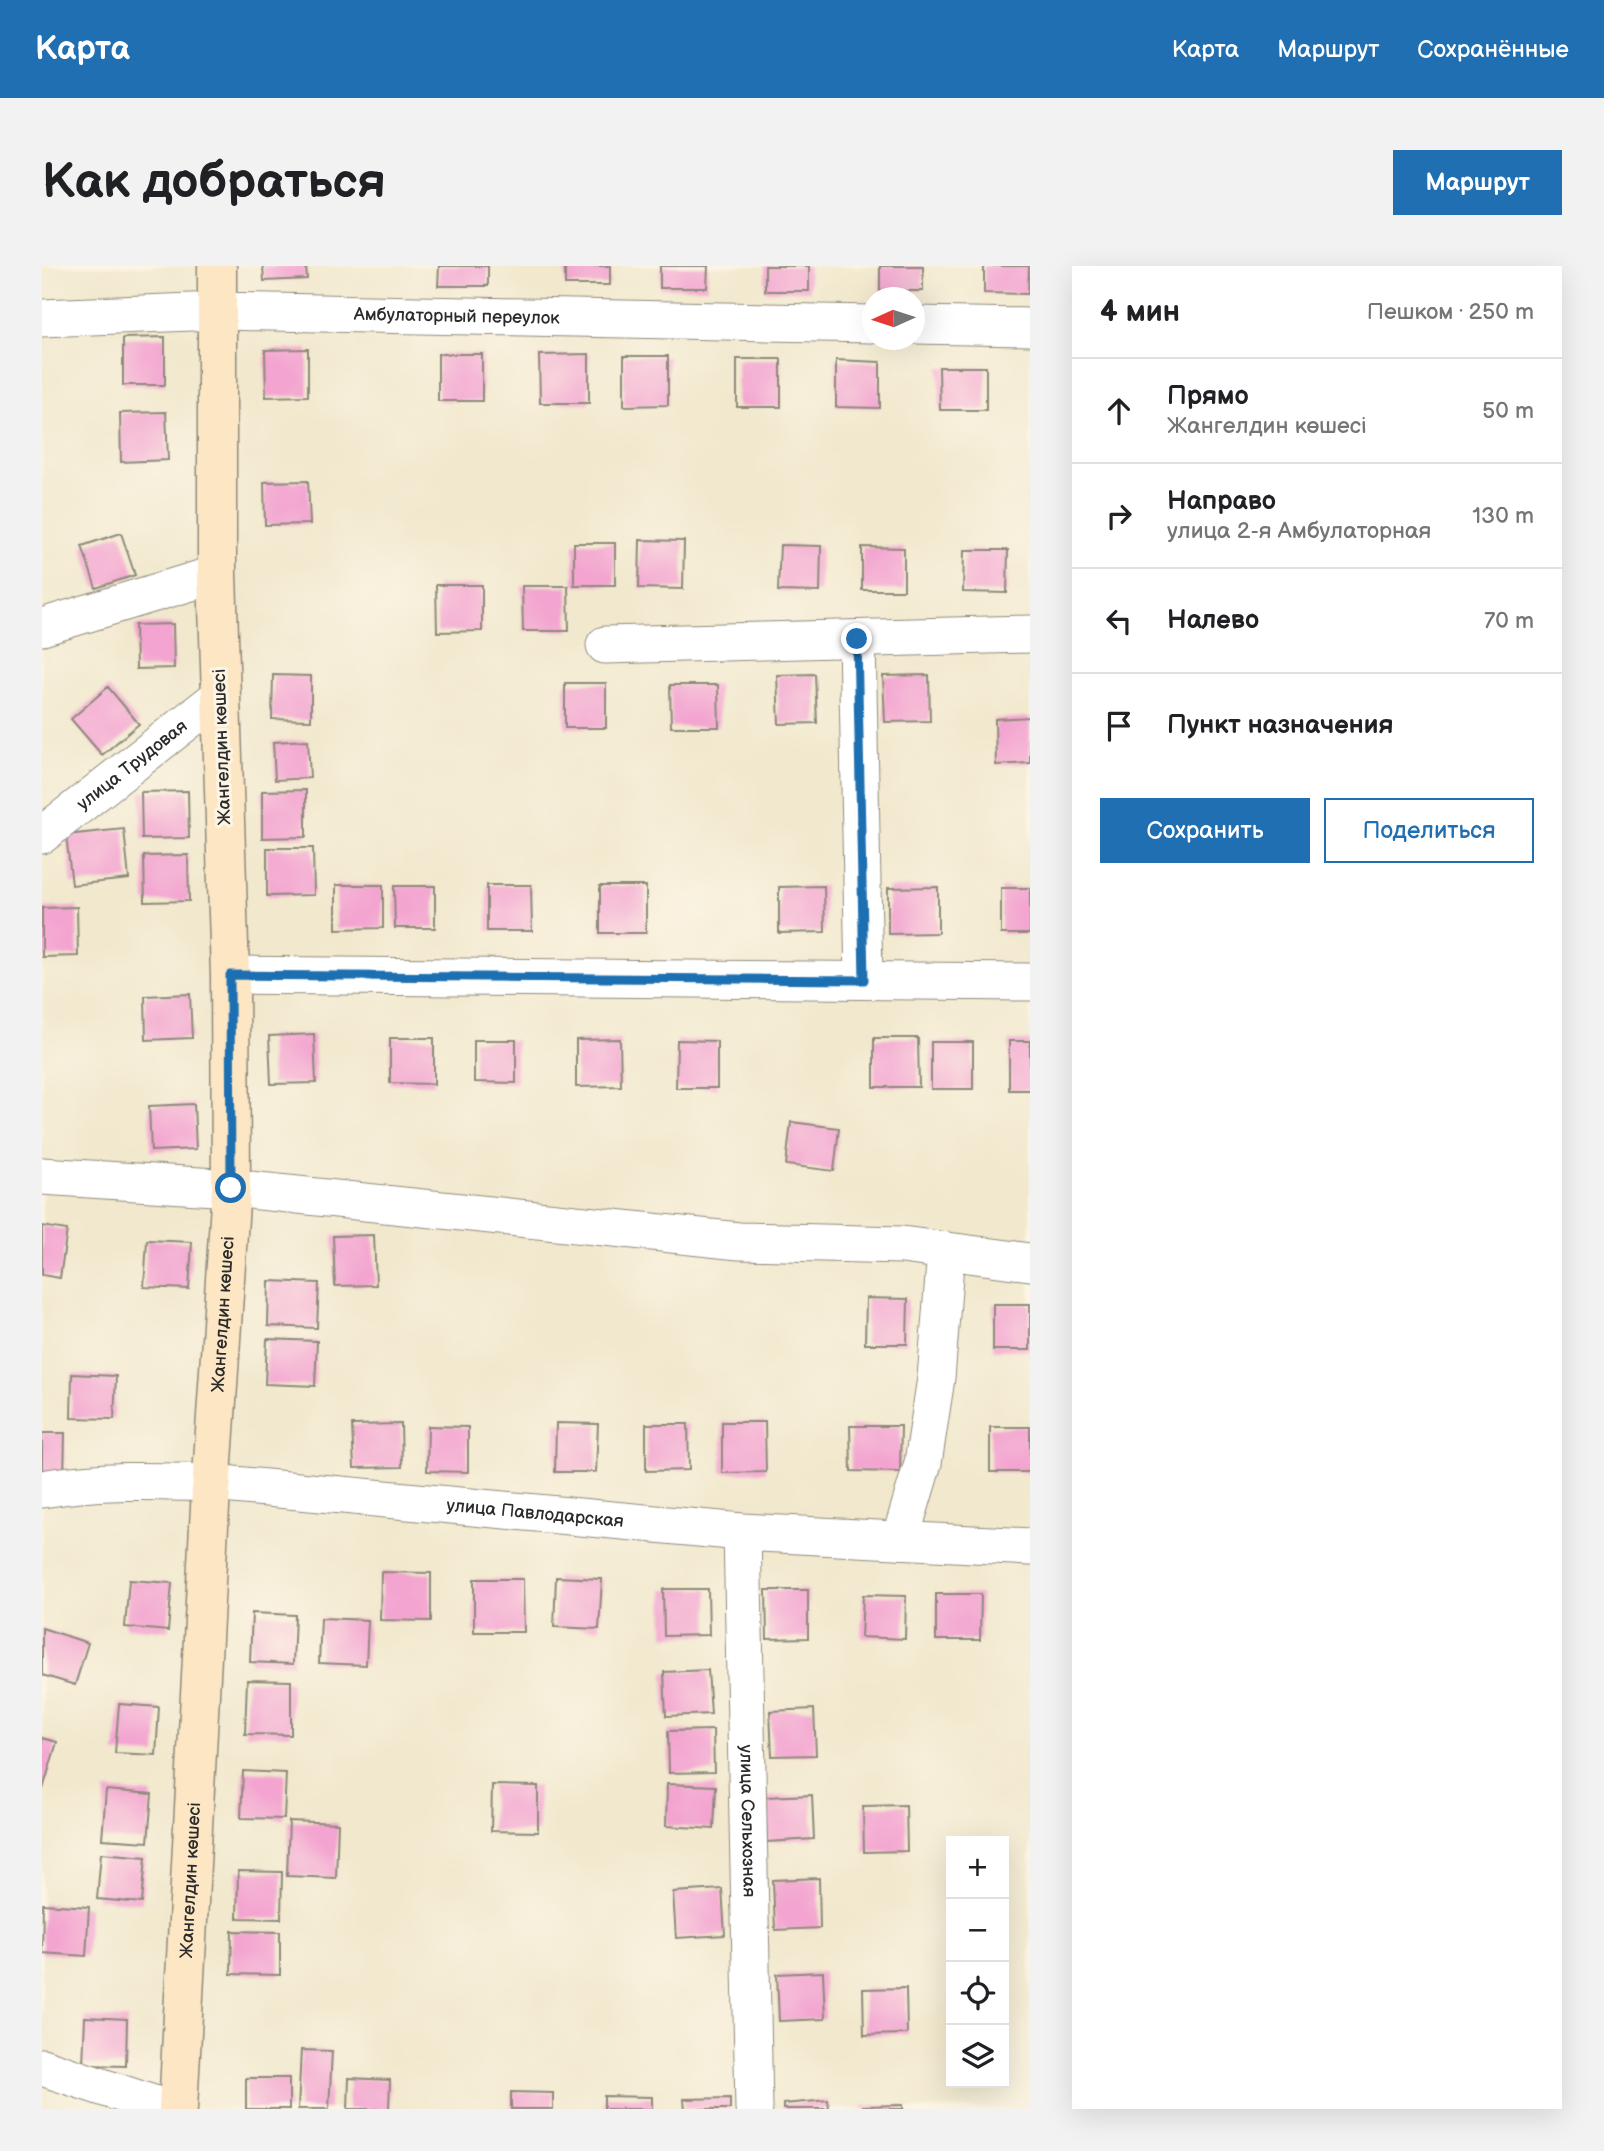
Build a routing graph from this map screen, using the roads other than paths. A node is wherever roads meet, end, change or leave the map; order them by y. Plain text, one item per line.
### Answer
1 (217, 266) edge
2 (217, 311) junction
3 (42, 318) edge
4 (862, 324) edge
5 (925, 325) edge
6 (1030, 327) edge
7 (217, 574) junction
8 (42, 627) edge
9 (1030, 634) edge
10 (857, 639) junction
11 (605, 645) dead end
12 (221, 695) junction
13 (42, 835) edge
14 (230, 975) junction
15 (864, 980) junction
16 (1030, 982) edge
17 (42, 1176) edge
18 (231, 1188) junction
19 (946, 1251) junction
20 (1030, 1262) edge
21 (212, 1483) junction
22 (42, 1489) edge
23 (742, 1532) junction
24 (900, 1540) junction
25 (1030, 1547) edge
26 (42, 2067) edge
27 (168, 2109) edge
28 (178, 2109) edge
29 (754, 2109) edge

1 - 2 main road, Жангелдин көшесі
2 - 3 street, Амбулаторный переулок
2 - 4 street, Амбулаторный переулок
2 - 7 main road, Жангелдин көшесі
5 - 6 street
7 - 8 street
7 - 12 main road, Жангелдин көшесі
9 - 10 street
10 - 11 street
10 - 15 street
12 - 13 street, улица Трудовая
12 - 14 main road, Жангелдин көшесі
14 - 15 street
14 - 18 main road, Жангелдин көшесі
15 - 16 street
17 - 18 street
18 - 19 street
18 - 21 main road, Жангелдин көшесі
19 - 20 street
19 - 24 street
21 - 22 street, улица Павлодарская
21 - 23 street, улица Павлодарская
21 - 28 main road, Жангелдин көшесі
23 - 24 street, улица Павлодарская
23 - 29 street, улица Сельхозная
24 - 25 street, улица Павлодарская
26 - 27 street

